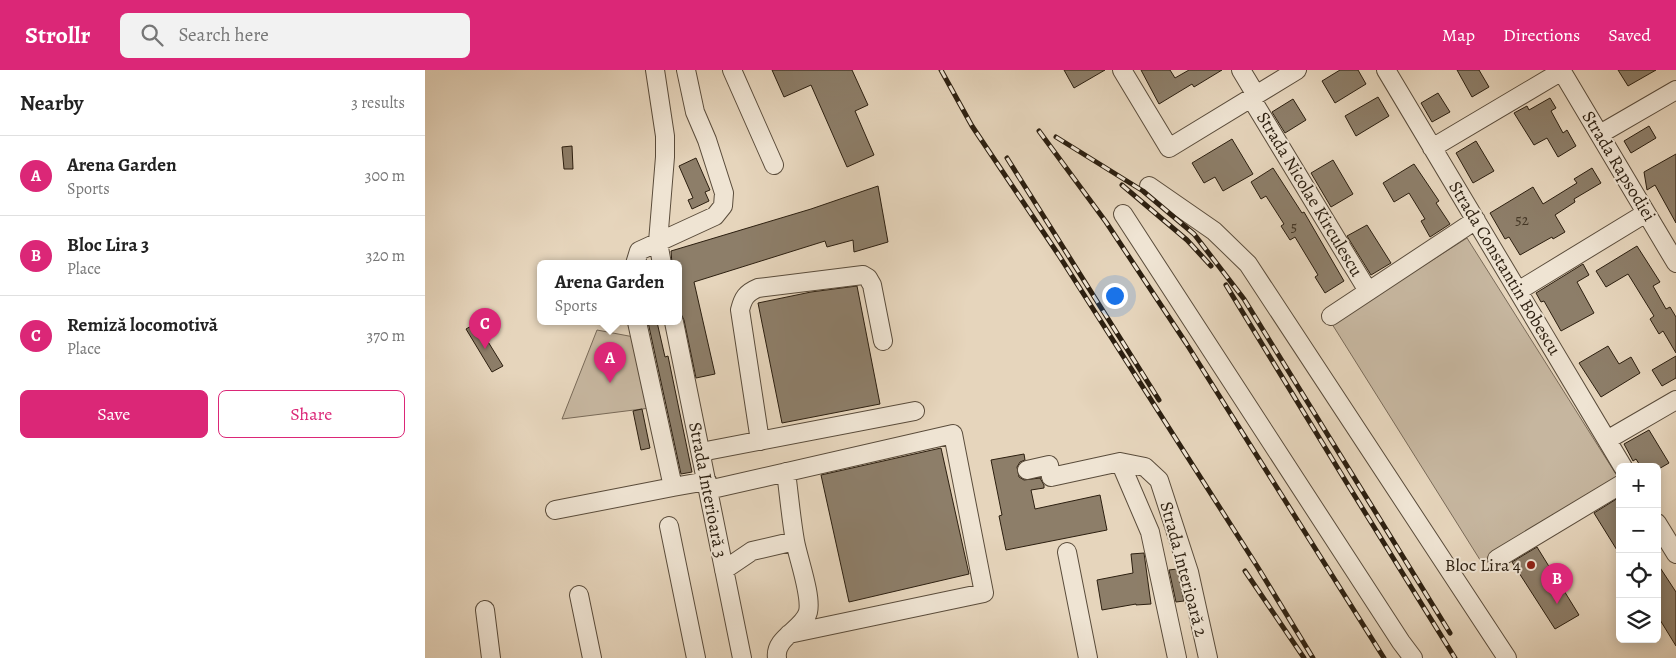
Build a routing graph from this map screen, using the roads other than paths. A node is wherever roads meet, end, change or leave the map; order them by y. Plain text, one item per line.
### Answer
1 (655, 70) edge
2 (686, 70) edge
3 (731, 70) edge
4 (1122, 70) edge
5 (1241, 70) edge
6 (1297, 70) edge
7 (1386, 70) edge
8 (1561, 70) edge
9 (1676, 90) edge
10 (1254, 96) junction
11 (1599, 134) junction
12 (1432, 148) junction
13 (774, 165) dead end
14 (1149, 186) dead end
15 (1646, 213) junction
16 (1123, 214) dead end
17 (1476, 220) junction
18 (658, 242) junction
19 (1673, 252) edge
20 (636, 260) edge
21 (661, 260) edge
22 (1368, 291) junction
23 (1518, 291) junction
24 (1331, 316) dead end
25 (638, 325) edge
26 (675, 325) edge
27 (883, 341) dead end
28 (1676, 400) edge
29 (915, 411) dead end
30 (1607, 440) junction
31 (760, 441) junction
32 (701, 452) junction
33 (1120, 462) junction
34 (1621, 463) edge
35 (1027, 470) dead end
36 (787, 472) junction
37 (707, 486) junction
38 (673, 487) junction
39 (1616, 487) edge
40 (555, 510) dead end
41 (669, 526) dead end
42 (1661, 530) edge
43 (795, 541) junction
44 (1067, 552) dead end
45 (1676, 554) edge
46 (1497, 559) dead end
47 (724, 570) junction
48 (579, 595) dead end
49 (485, 610) dead end
50 (789, 634) junction
51 (491, 658) edge
52 (593, 658) edge
53 (696, 658) edge
54 (742, 658) edge
55 (777, 658) edge
56 (1088, 658) edge
57 (1177, 658) edge
58 (1208, 658) edge
59 (1413, 658) edge
60 (1507, 658) edge

1 - 18 street
2 - 18 street
3 - 13 street
4 - 10 street
5 - 10 street, Strada Nicolae Kirculescu
6 - 10 street
7 - 12 street, Strada Constantin Bobescu
8 - 11 street, Strada Rapsodiei
8 - 12 street
9 - 11 street
10 - 22 street, Strada Nicolae Kirculescu
11 - 15 street, Strada Rapsodiei
12 - 17 street, Strada Constantin Bobescu
14 - 60 street
15 - 19 street, Strada Rapsodiei
15 - 23 street
16 - 59 street
17 - 22 street
17 - 23 street, Strada Constantin Bobescu
18 - 20 street
18 - 21 street
22 - 24 street
23 - 30 street, Strada Constantin Bobescu
25 - 38 street
26 - 32 street, Strada Interioară 3
27 - 31 street
28 - 30 street
29 - 31 street
30 - 34 street, Strada Constantin Bobescu
31 - 32 street
32 - 37 street, Strada Interioară 3
33 - 35 street
33 - 57 street
33 - 58 street, Strada Interioară 2
36 - 37 street
36 - 43 street
36 - 50 street
37 - 38 street
37 - 47 street, Strada Interioară 3
38 - 40 street
39 - 46 street
41 - 53 street
42 - 45 street
43 - 47 street
43 - 50 street
44 - 56 street
47 - 54 street, Strada Interioară 3
48 - 52 street
49 - 51 street
50 - 55 street

